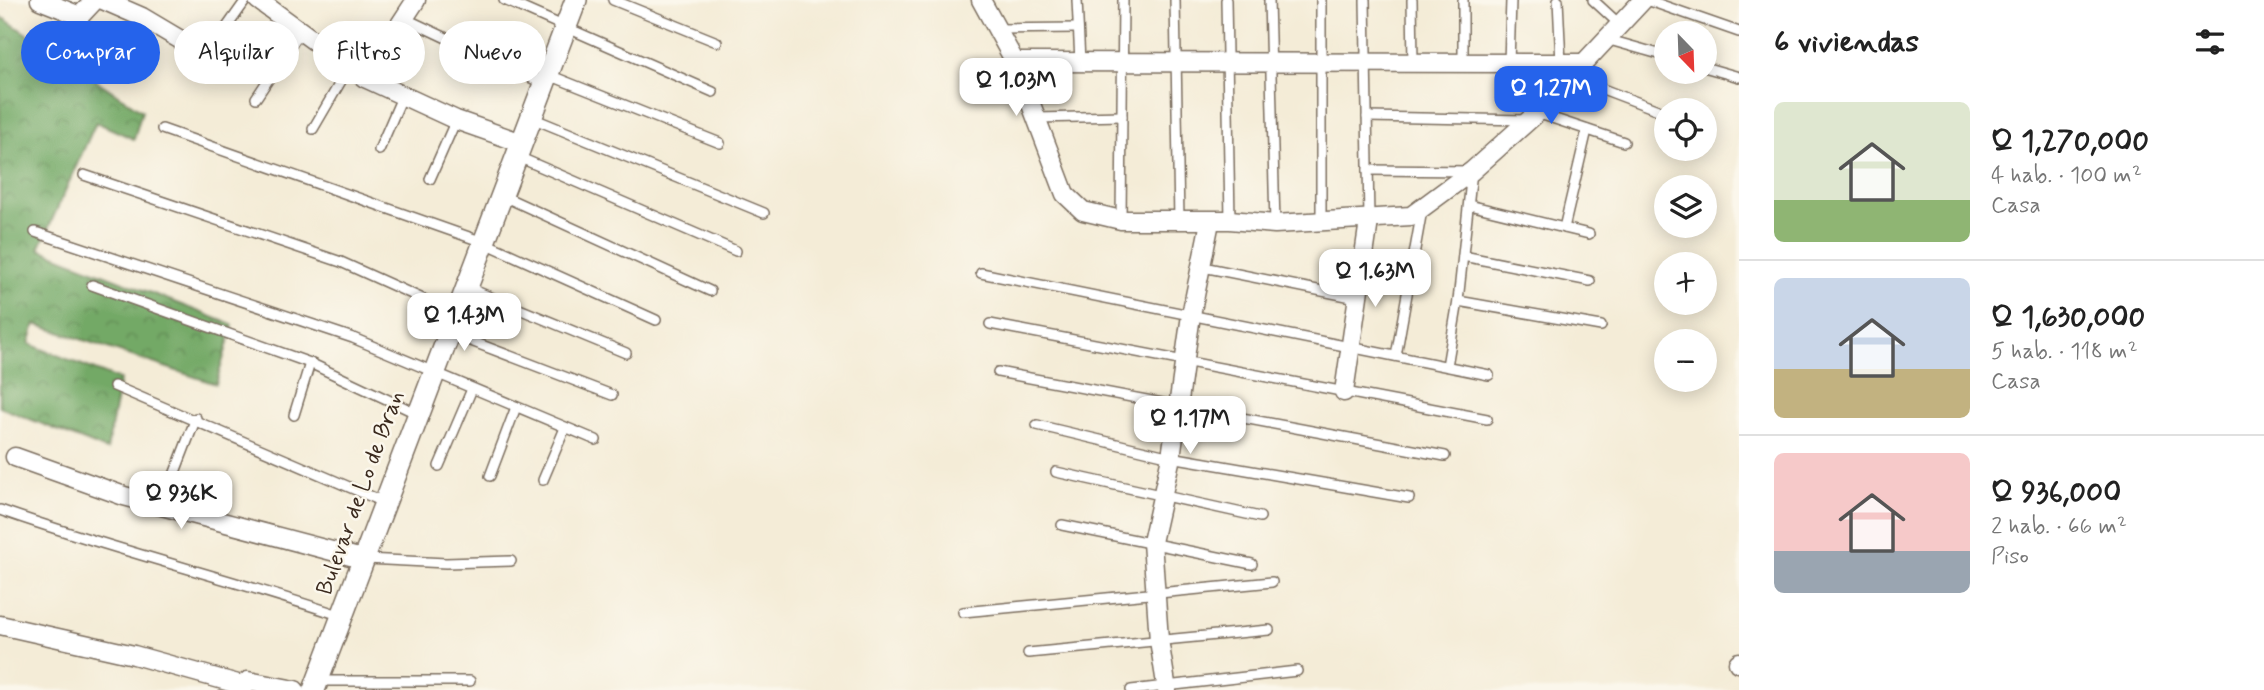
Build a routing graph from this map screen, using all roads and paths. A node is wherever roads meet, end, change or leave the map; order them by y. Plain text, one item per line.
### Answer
1 (40, 0) edge
2 (95, 0) edge
3 (103, 0) edge
4 (246, 0) edge
5 (258, 0) edge
6 (416, 0) edge
7 (504, 0) edge
8 (576, 0) edge
9 (613, 0) edge
10 (981, 0) edge
11 (1077, 0) edge
12 (1123, 0) edge
13 (1175, 0) edge
14 (1226, 0) edge
15 (1269, 0) edge
16 (1321, 0) edge
17 (1365, 0) edge
18 (1412, 0) edge
19 (1463, 0) edge
20 (1511, 0) edge
21 (1558, 0) edge
22 (1593, 0) edge
23 (1645, 0) edge
24 (404, 18) junction
25 (231, 21) edge
26 (402, 21) edge
27 (1618, 23) junction
28 (1078, 28) junction
29 (565, 29) junction
30 (995, 29) junction
31 (300, 32) junction
32 (1739, 32) edge
33 (439, 33) edge
34 (174, 36) edge
35 (1604, 39) junction
36 (313, 42) edge
37 (717, 42) dead end
38 (1654, 53) edge
39 (1015, 61) junction
40 (1080, 62) junction
41 (1122, 62) junction
42 (1176, 62) junction
43 (1227, 62) junction
44 (1270, 62) junction
45 (1321, 62) junction
46 (1367, 62) junction
47 (1413, 63) junction
48 (1463, 63) junction
49 (1509, 63) junction
50 (1565, 70) junction
51 (1717, 71) edge
52 (1739, 77) edge
53 (546, 79) joint
54 (339, 84) edge
55 (377, 84) edge
56 (544, 84) edge
57 (713, 92) dead end
58 (402, 97) junction
59 (256, 98) dead end
60 (1654, 109) edge
61 (1122, 116) junction
62 (1532, 116) junction
63 (531, 117) junction
64 (1367, 117) junction
65 (1037, 118) junction
66 (456, 120) junction
67 (162, 129) dead end
68 (313, 129) dead end
69 (1587, 130) junction
70 (1624, 142) dead end
71 (720, 143) dead end
72 (519, 149) junction
73 (379, 150) dead end
74 (1368, 170) junction
75 (1472, 172) junction
76 (84, 175) dead end
77 (430, 179) dead end
78 (501, 195) junction
79 (1469, 205) junction
80 (1422, 209) junction
81 (764, 213) dead end
82 (1121, 220) junction
83 (1230, 220) junction
84 (1179, 221) junction
85 (1370, 221) junction
86 (1210, 222) junction
87 (1321, 222) junction
88 (1275, 224) junction
89 (1564, 229) junction
90 (35, 232) dead end
91 (1589, 234) dead end
92 (483, 242) junction
93 (736, 251) dead end
94 (1463, 256) junction
95 (1203, 267) junction
96 (981, 273) dead end
97 (1590, 281) dead end
98 (92, 285) dead end
99 (466, 287) junction
100 (710, 291) dead end
101 (1357, 298) junction
102 (1458, 301) junction
103 (1191, 315) junction
104 (656, 320) dead end
105 (452, 323) junction
106 (990, 324) dead end
107 (1601, 326) dead end
108 (1348, 345) junction
109 (626, 353) dead end
110 (1396, 356) junction
111 (1185, 361) junction
112 (310, 363) junction
113 (1447, 366) junction
114 (998, 372) dead end
115 (433, 374) junction
116 (1489, 375) dead end
117 (114, 386) dead end
118 (471, 389) junction
119 (1344, 392) junction
120 (611, 395) dead end
121 (516, 407) junction
122 (1178, 407) junction
123 (418, 414) junction
124 (294, 415) dead end
125 (196, 418) junction
126 (1487, 419) dead end
127 (1037, 425) dead end
128 (565, 428) junction
129 (596, 440) dead end
130 (1445, 456) dead end
131 (15, 457) dead end
132 (1171, 457) junction
133 (439, 466) dead end
134 (1056, 472) dead end
135 (491, 476) dead end
136 (543, 481) dead end
137 (1162, 496) junction
138 (1409, 498) dead end
139 (384, 502) junction
140 (162, 506) junction
141 (0, 510) edge
142 (1260, 517) dead end
143 (1062, 525) dead end
144 (1152, 542) junction
145 (362, 559) junction
146 (511, 561) dead end
147 (1252, 564) dead end
148 (1272, 582) dead end
149 (1155, 593) junction
150 (963, 612) dead end
151 (342, 617) junction
152 (0, 625) edge
153 (1269, 630) dead end
154 (1159, 640) junction
155 (1028, 653) dead end
156 (1297, 671) dead end
157 (470, 681) dead end
158 (315, 686) edge
159 (1167, 688) edge
160 (295, 690) edge
161 (1131, 690) edge

1 - 2 street
3 - 34 street
4 - 25 lane
5 - 31 street
6 - 24 street
7 - 29 lane
8 - 29 street, Bulevar de Lo de Bran
9 - 37 lane
10 - 30 street
11 - 28 lane
12 - 41 lane
13 - 42 lane
14 - 43 lane
15 - 44 lane
16 - 45 lane
17 - 46 lane
18 - 47 lane
19 - 48 lane
20 - 49 lane
21 - 50 lane
22 - 27 lane
23 - 27 street
23 - 32 lane
24 - 26 street
24 - 33 lane
27 - 35 street
28 - 30 lane
28 - 40 lane
29 - 53 street, Bulevar de Lo de Bran
29 - 57 lane
30 - 39 street
31 - 36 street
31 - 59 lane
35 - 38 lane
35 - 50 street
39 - 40 street
39 - 65 street
40 - 41 street
41 - 42 street
41 - 61 lane
42 - 43 street
42 - 84 lane
43 - 44 street
43 - 83 lane
44 - 45 street
44 - 88 lane
45 - 46 street
45 - 87 lane
46 - 47 street
46 - 64 lane
47 - 48 street
48 - 49 street
49 - 50 street
50 - 60 lane
50 - 62 street
51 - 52 lane
53 - 71 lane
54 - 68 lane
55 - 58 street
56 - 63 street, Bulevar de Lo de Bran
58 - 66 street
58 - 73 lane
61 - 65 lane
61 - 82 lane
62 - 64 lane
62 - 69 lane
62 - 75 street
63 - 72 street, Bulevar de Lo de Bran
63 - 81 lane
64 - 74 lane
65 - 82 street
66 - 72 street
66 - 77 lane
67 - 92 lane
69 - 70 lane
69 - 89 lane
72 - 78 street, Bulevar de Lo de Bran
72 - 93 lane
74 - 75 lane
74 - 85 lane
75 - 79 lane
75 - 80 street
76 - 105 lane
78 - 92 street, Bulevar de Lo de Bran
78 - 100 lane
79 - 89 lane
79 - 94 lane
80 - 85 street
80 - 110 lane
82 - 84 street
83 - 86 street
83 - 88 street
84 - 86 street
85 - 87 street
85 - 101 street
86 - 95 street
87 - 88 street
89 - 91 lane
90 - 115 lane
92 - 99 street, Bulevar de Lo de Bran
92 - 104 lane
94 - 97 lane
94 - 102 lane
95 - 101 lane
95 - 103 street
96 - 103 lane
98 - 112 lane
99 - 105 street, Bulevar de Lo de Bran
99 - 109 lane
101 - 108 street
102 - 107 lane
102 - 113 lane
103 - 108 lane
103 - 111 street
105 - 115 street, Bulevar de Lo de Bran
105 - 120 lane
106 - 111 lane
108 - 110 lane
108 - 119 street
110 - 113 lane
111 - 119 lane
111 - 122 street
112 - 123 lane
112 - 124 lane
113 - 116 lane
114 - 122 lane
115 - 118 lane
115 - 123 street, Bulevar de Lo de Bran
117 - 125 lane
118 - 121 lane
118 - 133 lane
119 - 126 lane
121 - 128 lane
121 - 135 lane
122 - 130 lane
122 - 132 street
123 - 139 street, Bulevar de Lo de Bran
125 - 139 lane
125 - 140 lane
127 - 132 lane
128 - 129 lane
128 - 136 lane
131 - 140 street
132 - 137 street
132 - 138 lane
134 - 137 lane
137 - 142 lane
137 - 144 street
139 - 145 street, Bulevar de Lo de Bran
140 - 145 street
141 - 151 lane
143 - 144 lane
144 - 147 lane
144 - 149 street
145 - 146 lane
145 - 151 street, Bulevar de Lo de Bran
148 - 149 lane
149 - 150 lane
149 - 154 street
151 - 158 street, Bulevar de Lo de Bran
152 - 160 street
153 - 154 lane
154 - 155 lane
154 - 159 street
156 - 159 lane
157 - 158 lane
159 - 161 lane

